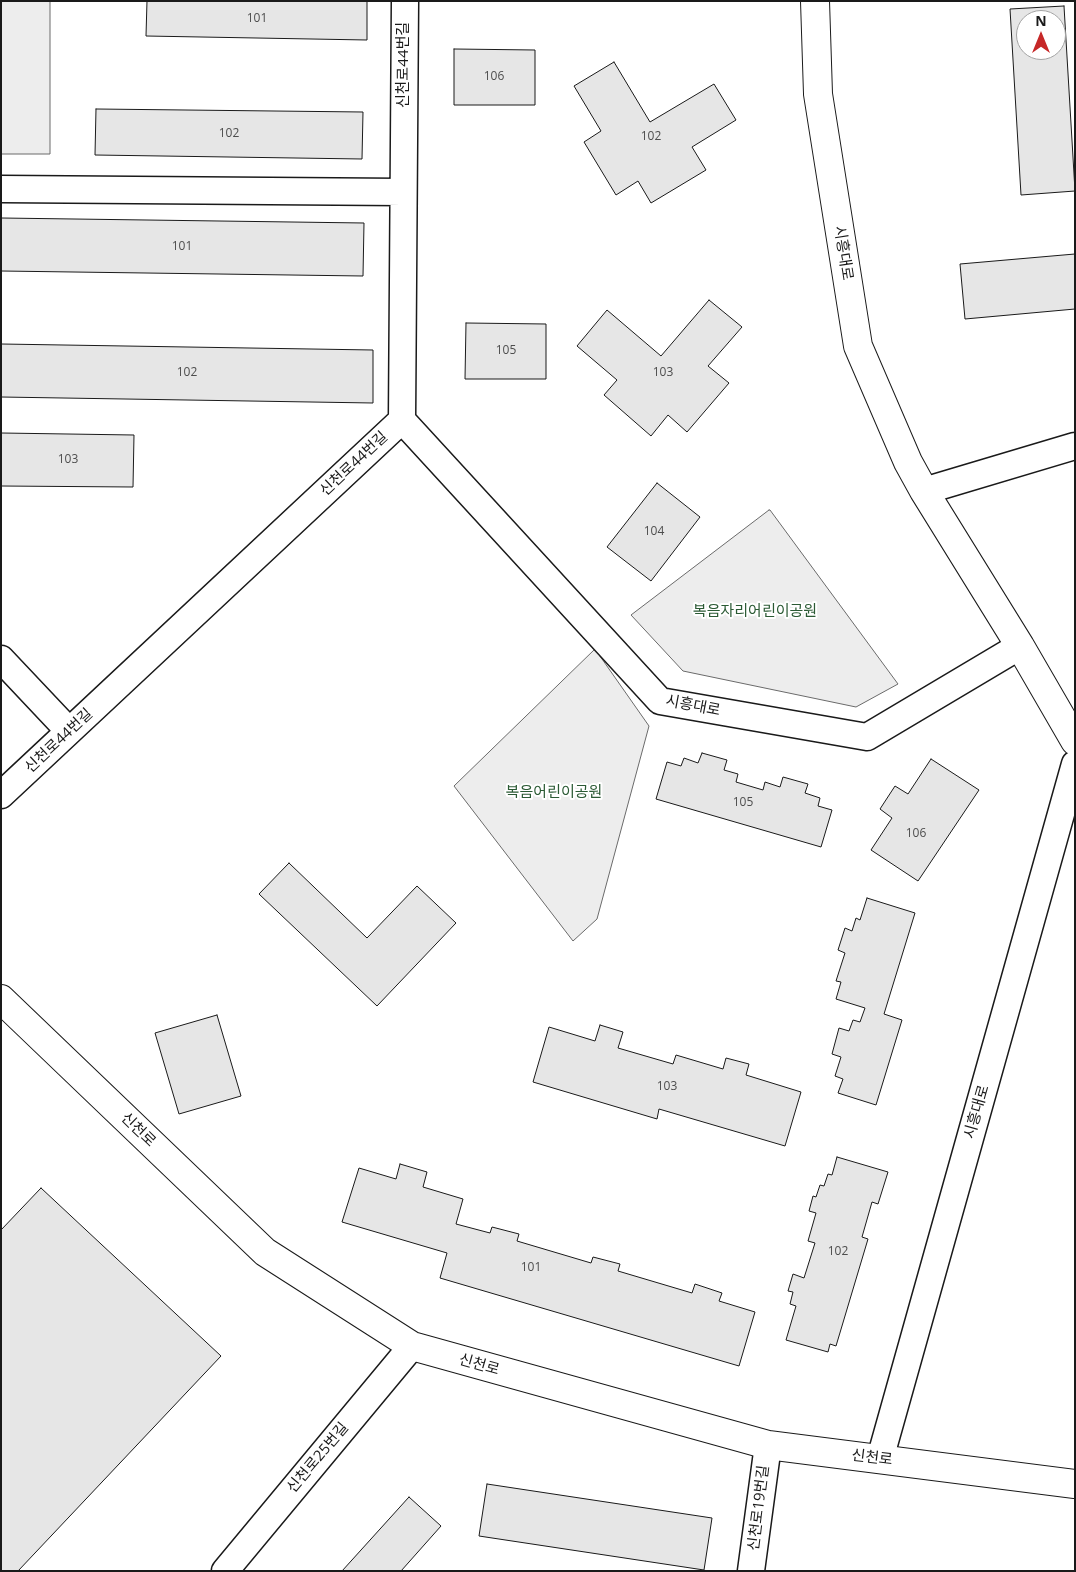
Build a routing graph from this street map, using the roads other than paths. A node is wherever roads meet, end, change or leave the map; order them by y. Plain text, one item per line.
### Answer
1 (405, 1) edge
2 (815, 1) edge
3 (1, 188) edge
4 (403, 192) junction
5 (402, 420) junction
6 (1075, 446) edge
7 (924, 491) junction
8 (1020, 646) junction
9 (1, 659) edge
10 (69, 731) junction
11 (1075, 741) edge
12 (1075, 764) edge
13 (1, 795) edge
14 (1, 999) edge
15 (412, 1346) junction
16 (768, 1445) junction
17 (880, 1459) junction
18 (1075, 1484) edge
19 (225, 1571) edge
20 (751, 1571) edge

1 - 4 street, 신천로44번길
2 - 7 street, 시흥대로
3 - 4 street
4 - 5 street, 신천로44번길
5 - 8 street, 시흥대로
5 - 10 street, 신천로44번길
6 - 7 street
7 - 8 street, 시흥대로
8 - 11 street, 시흥대로
9 - 10 street
10 - 13 street, 신천로44번길
12 - 17 street, 시흥대로
14 - 15 street, 신천로
15 - 16 street, 신천로
15 - 19 street, 신천로25번길
16 - 17 street, 신천로
16 - 20 street, 신천로19번길
17 - 18 street, 신천로

